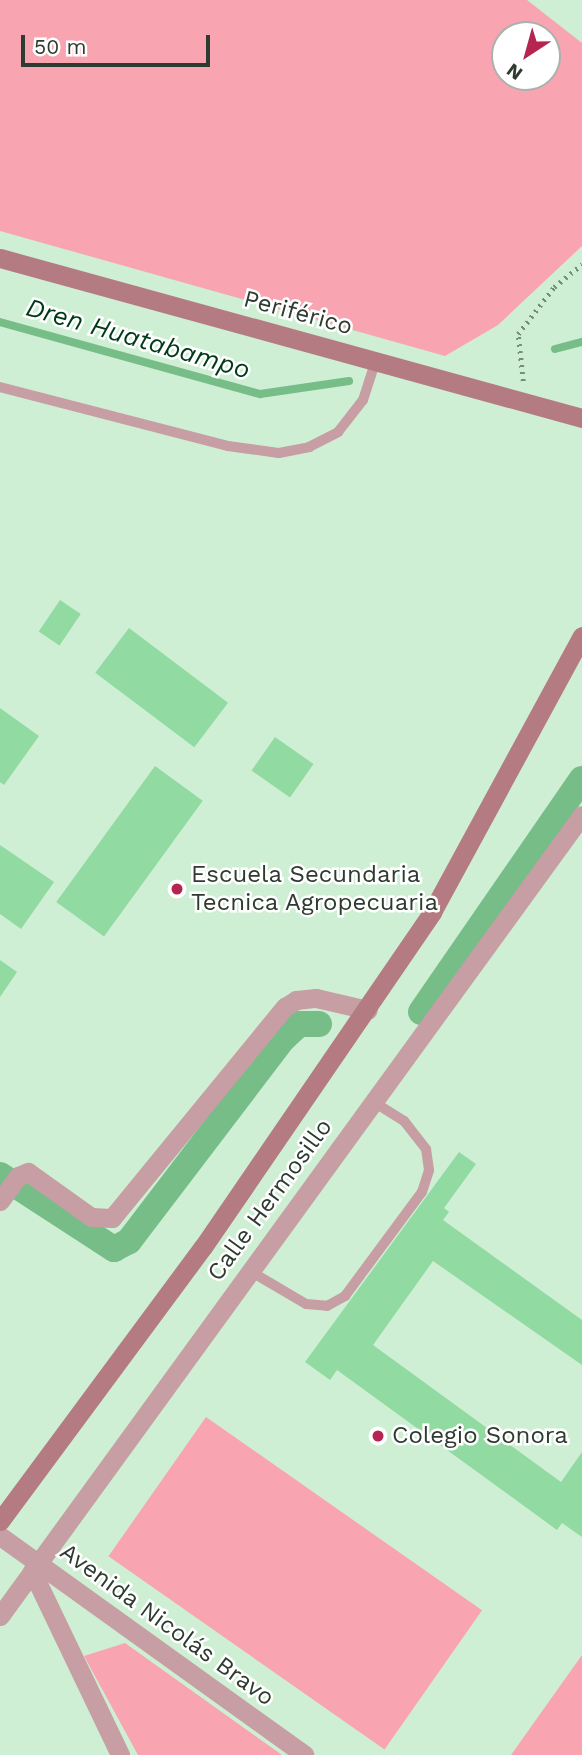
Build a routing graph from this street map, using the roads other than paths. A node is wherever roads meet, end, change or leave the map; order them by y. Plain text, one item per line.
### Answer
1 (0, 258) edge
2 (376, 360) junction
3 (0, 387) edge
4 (582, 418) edge
5 (582, 636) edge
6 (582, 815) edge
7 (368, 1010) junction
8 (372, 1101) junction
9 (0, 1201) edge
10 (250, 1270) junction
11 (0, 1521) edge
12 (0, 1536) edge
13 (35, 1567) junction
14 (0, 1616) edge
15 (120, 1755) edge
16 (305, 1755) edge

1 - 2 main road, Periférico
2 - 3 lane
2 - 4 main road, Periférico
5 - 7 main road, Calle Hermosillo
6 - 8 street, Calle Hermosillo
7 - 9 street
7 - 11 main road, Calle Hermosillo
8 - 10 street, Calle Hermosillo
8 - 10 lane
10 - 13 street, Calle Hermosillo
12 - 13 street, Avenida Nicolás Bravo
13 - 14 street, Calle Hermosillo
13 - 15 street
13 - 16 street, Avenida Nicolás Bravo

